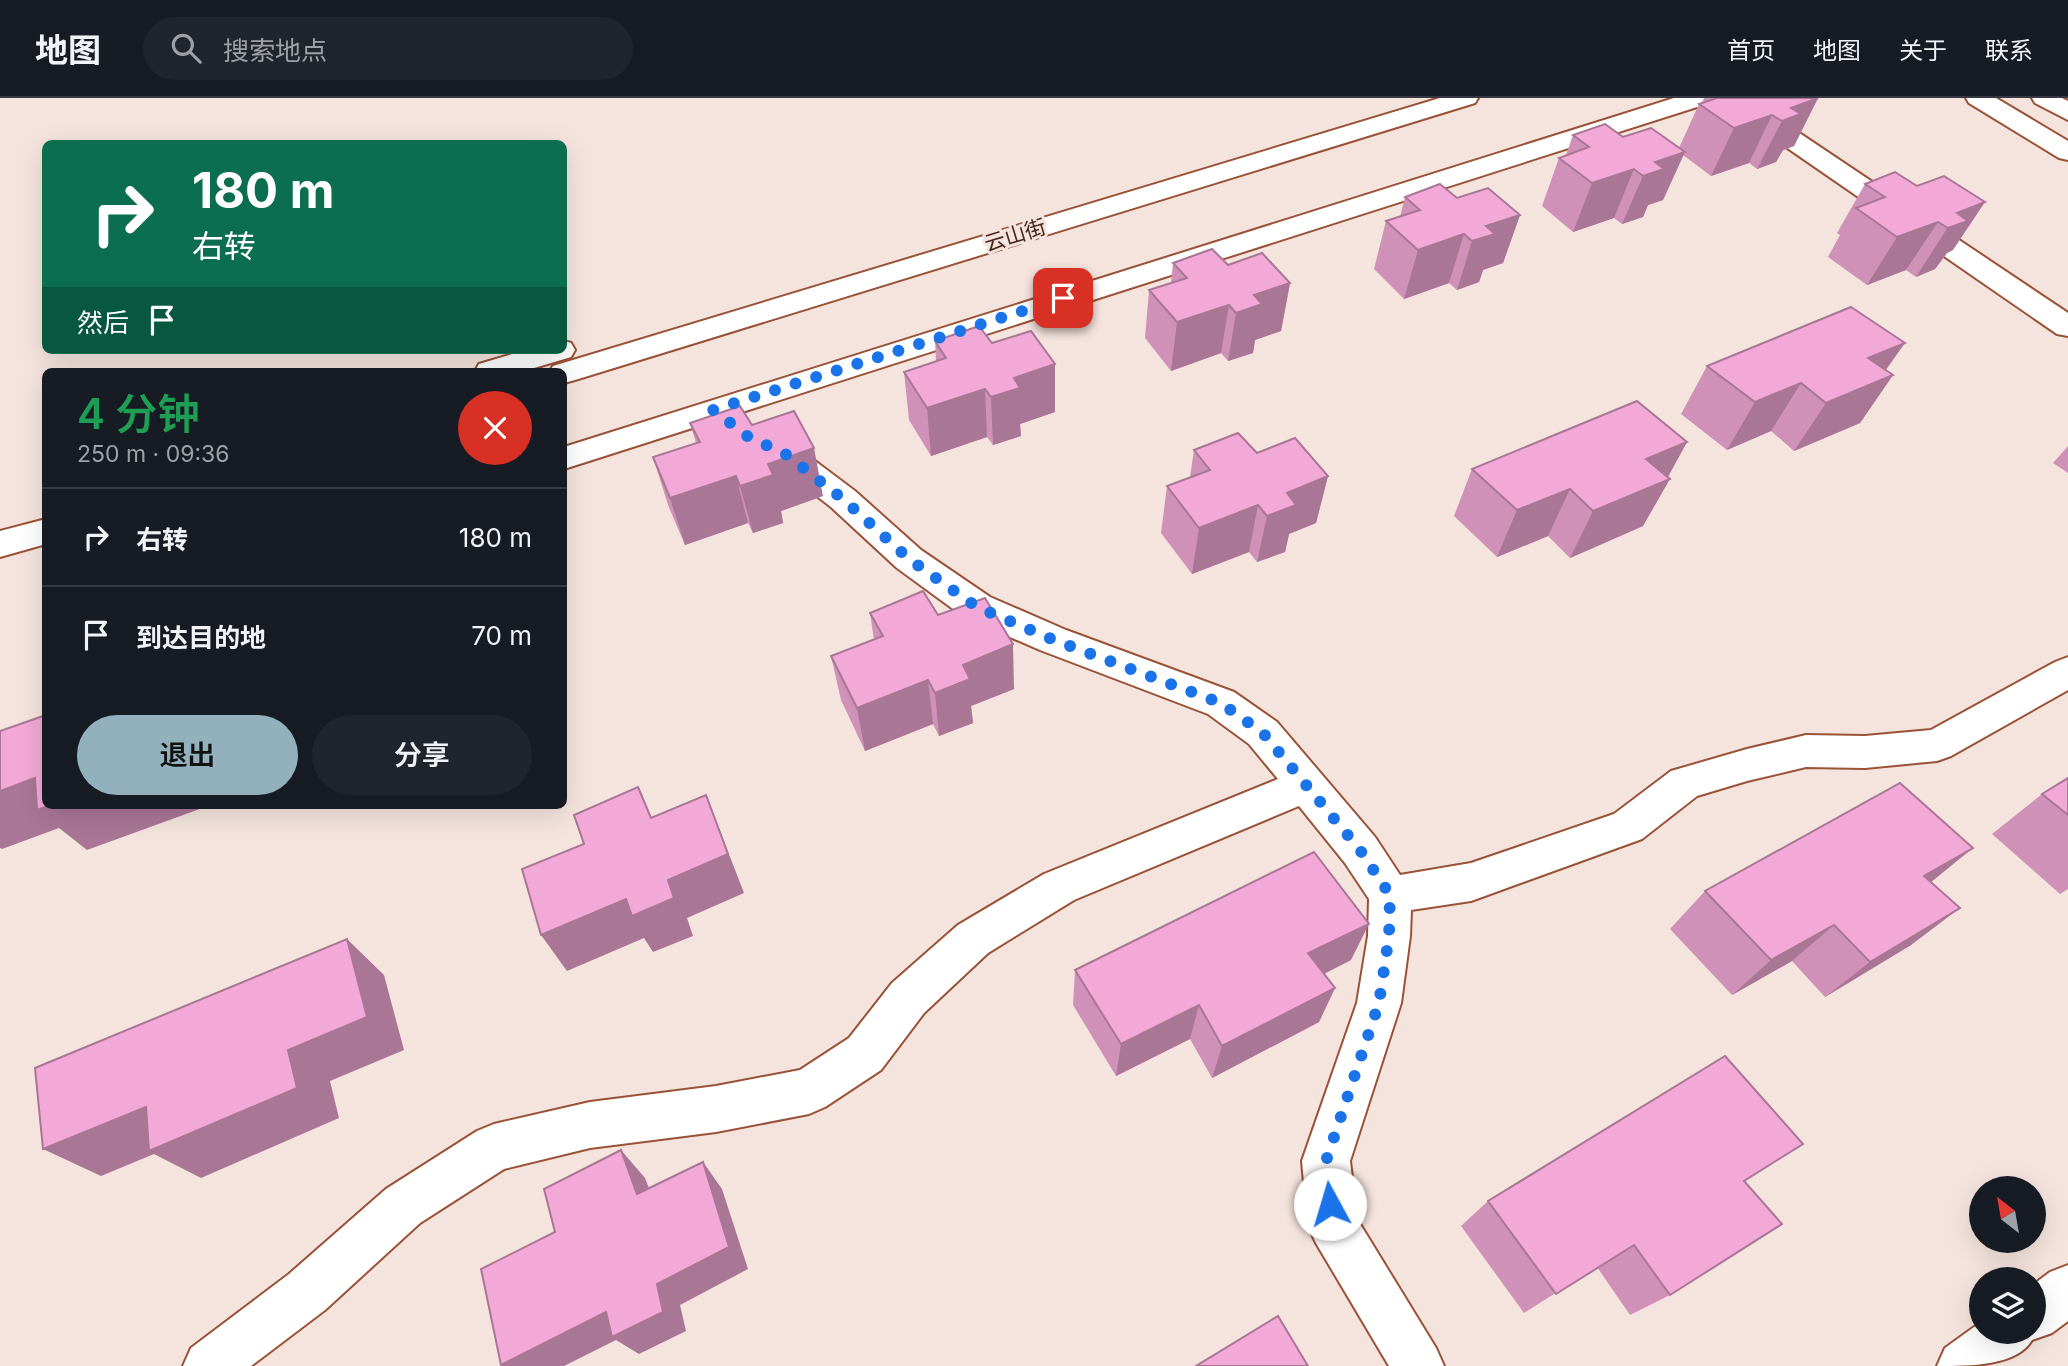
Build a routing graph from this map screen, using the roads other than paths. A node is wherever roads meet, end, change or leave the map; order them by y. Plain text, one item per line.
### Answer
1 (1400, 98) edge
2 (1466, 98) edge
3 (1978, 98) edge
4 (2044, 98) edge
5 (2068, 112) edge
6 (2068, 152) edge
7 (2068, 327) edge
8 (567, 348) edge
9 (546, 354) edge
10 (500, 368) edge
11 (567, 372) edge
12 (713, 410) junction
13 (567, 457) edge
14 (42, 505) edge
15 (0, 518) edge
16 (42, 532) edge
17 (0, 544) edge
18 (2068, 672) edge
19 (1307, 785) junction
20 (1390, 895) junction
21 (2068, 1290) edge
22 (2046, 1306) edge
23 (1993, 1344) edge
24 (209, 1366) edge
25 (1418, 1366) edge
26 (1963, 1366) edge

1 - 8 street, 云山街
2 - 11 street, 云山街
3 - 6 street
4 - 5 street
7 - 12 street
9 - 10 street, 云山街
12 - 13 street
12 - 19 street
14 - 15 street
16 - 17 street
18 - 20 street
19 - 20 street
19 - 24 street
20 - 25 street
21 - 22 street
23 - 26 street

